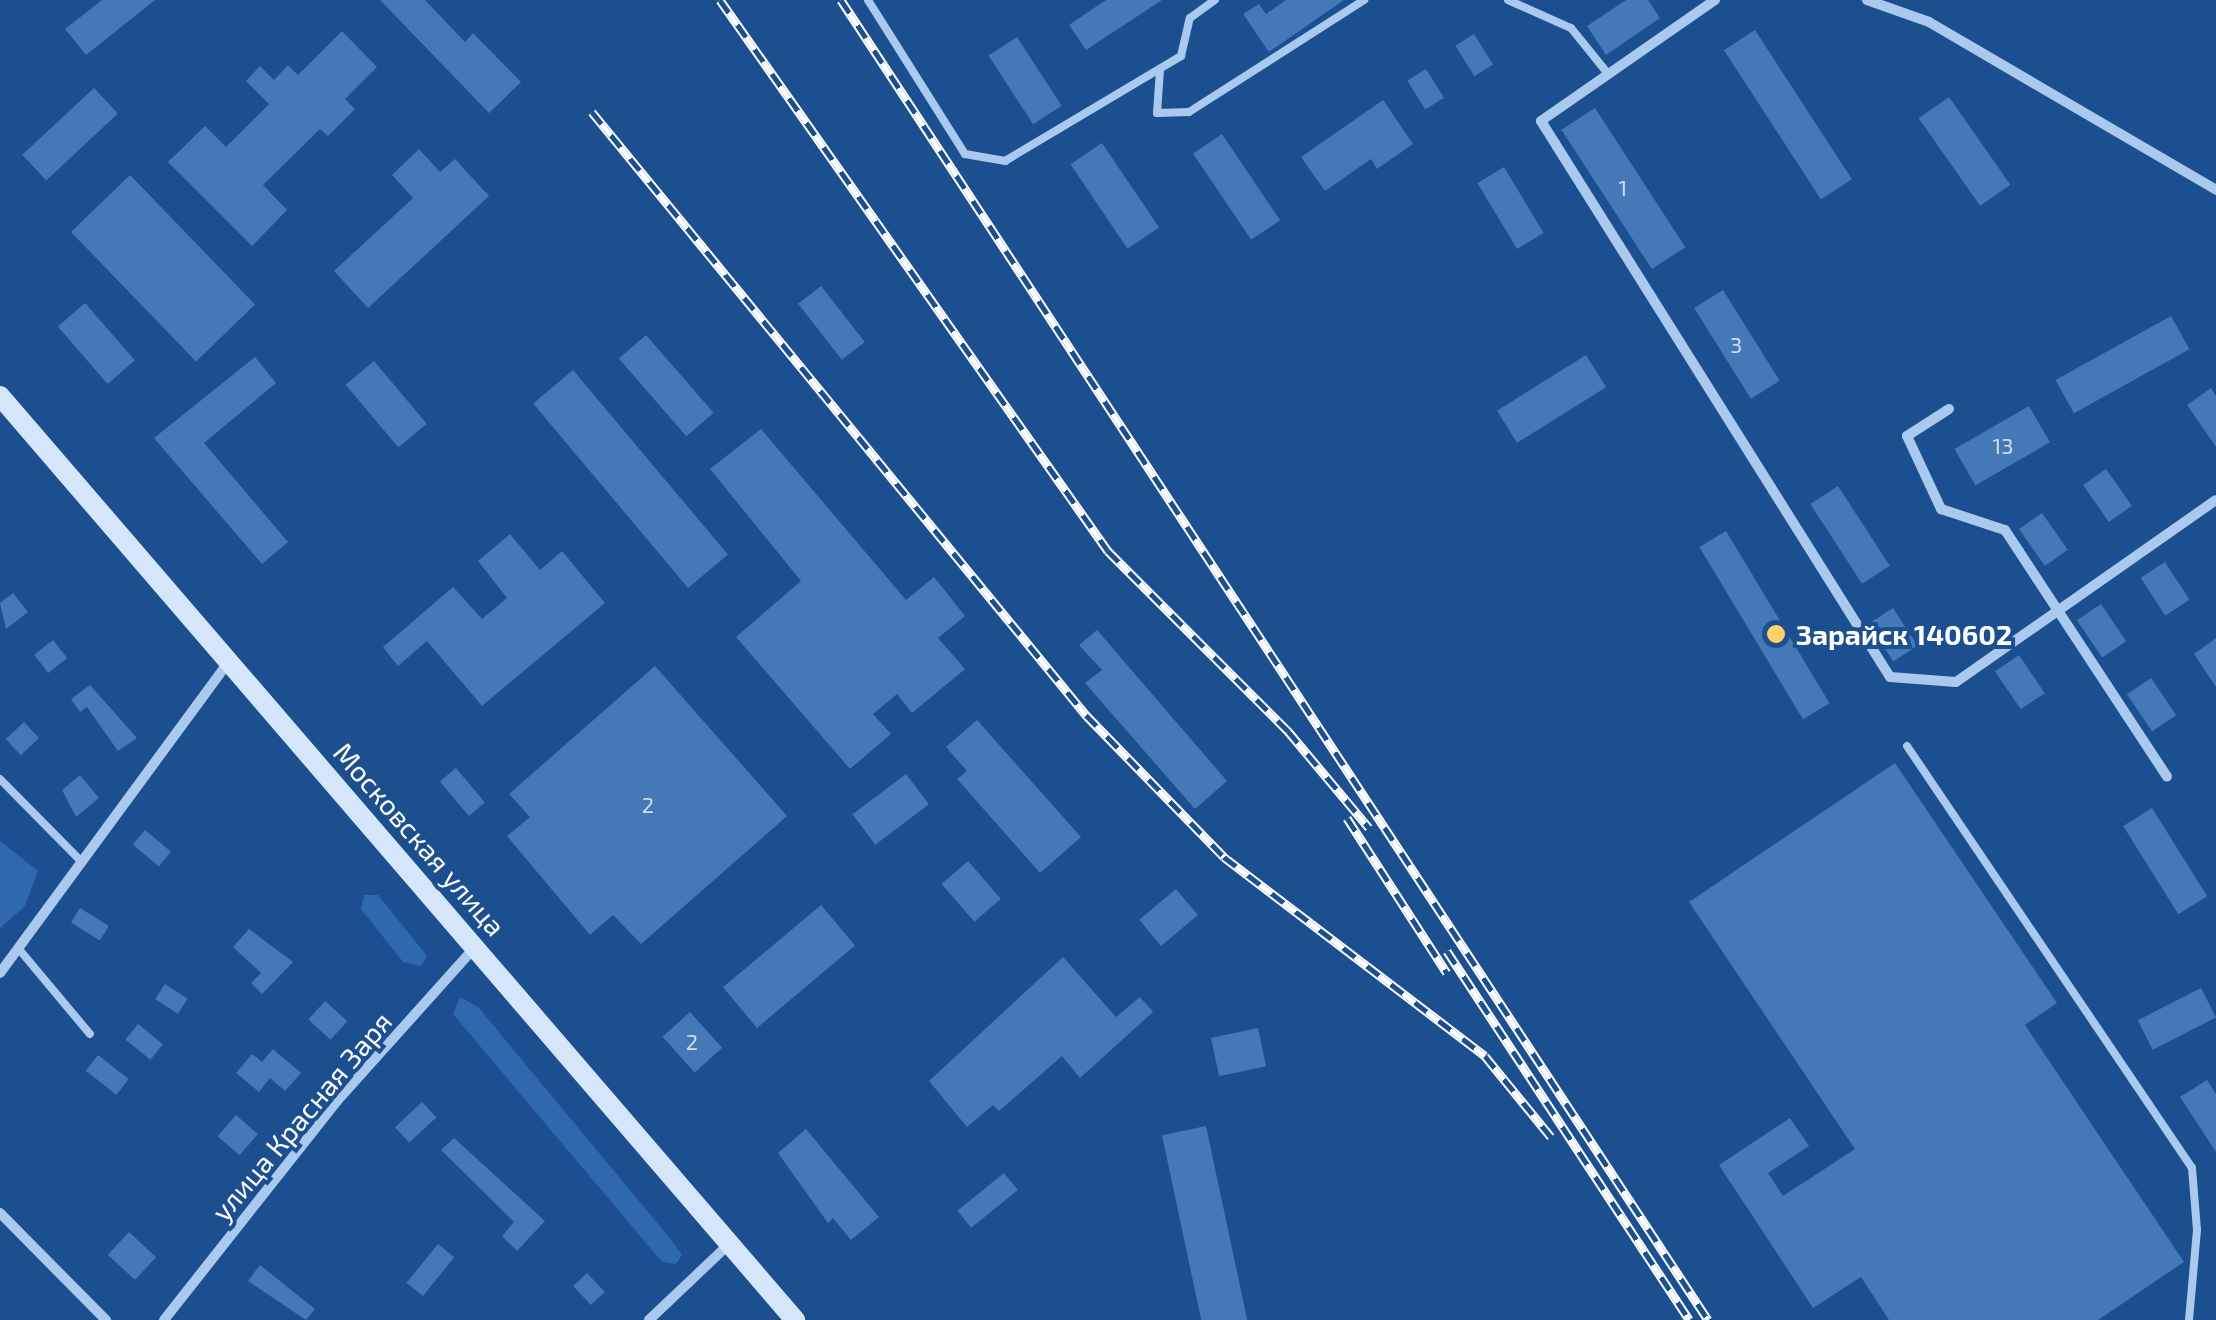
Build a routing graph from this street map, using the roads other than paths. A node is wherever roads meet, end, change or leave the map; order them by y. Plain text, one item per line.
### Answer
1 (868, 0) edge
2 (1216, 0) edge
3 (1364, 0) edge
4 (1508, 0) edge
5 (1715, 0) edge
6 (1867, 0) edge
7 (1160, 70) junction
8 (1610, 76) junction
9 (2216, 190) edge
10 (0, 396) edge
11 (1949, 409) dead end
12 (2216, 500) edge
13 (2058, 611) junction
14 (229, 660) junction
15 (1908, 746) dead end
16 (2167, 776) dead end
17 (0, 778) edge
18 (81, 861) junction
19 (477, 946) junction
20 (18, 948) junction
21 (0, 972) edge
22 (90, 1034) dead end
23 (0, 1213) edge
24 (730, 1243) junction
25 (106, 1320) edge
26 (164, 1320) edge
27 (649, 1320) edge
28 (795, 1320) edge
29 (2189, 1320) edge

1 - 7 lane
2 - 7 lane
3 - 7 lane
4 - 8 lane
5 - 8 street
6 - 9 street
8 - 13 street
10 - 14 main road, Московская улица
11 - 13 street
12 - 13 street
13 - 16 street
14 - 18 street
14 - 19 main road, Московская улица
15 - 29 lane
17 - 18 lane
18 - 20 street
19 - 24 main road, Московская улица
19 - 26 street, улица Красная Заря
20 - 21 street
20 - 22 lane
23 - 25 street
24 - 27 street
24 - 28 main road, Московская улица

